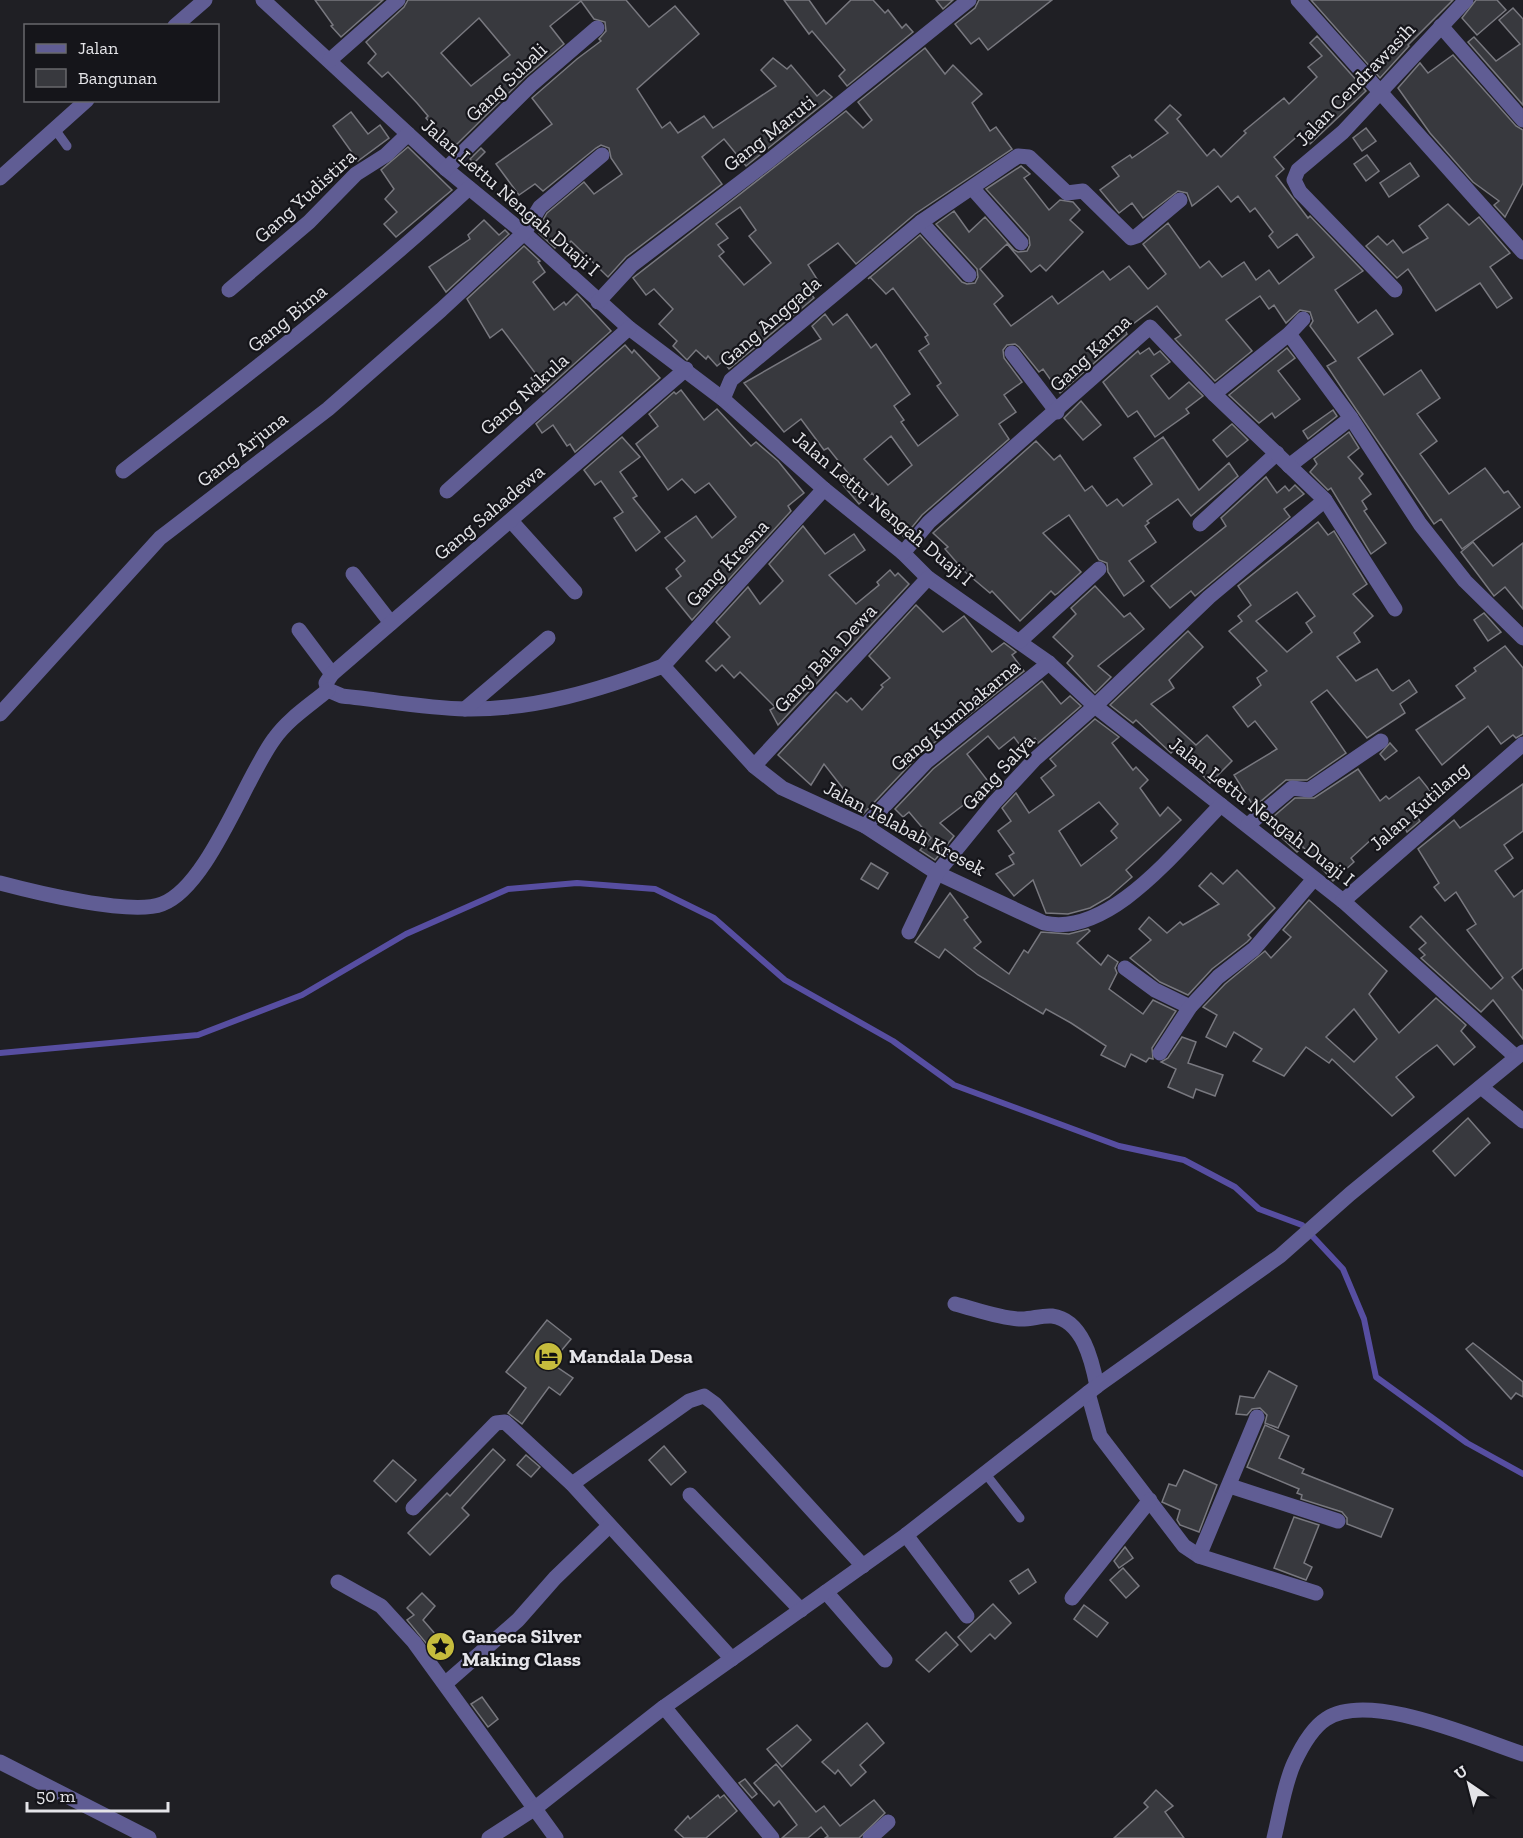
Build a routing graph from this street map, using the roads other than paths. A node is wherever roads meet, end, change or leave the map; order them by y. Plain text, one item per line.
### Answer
1 (205, 0) edge
2 (263, 0) edge
3 (398, 0) edge
4 (969, 0) edge
5 (1298, 0) edge
6 (1466, 0) edge
7 (177, 24) edge
8 (1441, 26) junction
9 (597, 28) dead end
10 (330, 60) junction
11 (1382, 91) junction
12 (85, 102) edge
13 (1523, 120) edge
14 (54, 128) junction
15 (408, 134) junction
16 (67, 146) dead end
17 (602, 155) dead end
18 (446, 169) junction
19 (0, 178) edge
20 (468, 188) junction
21 (973, 189) junction
22 (1180, 200) dead end
23 (921, 222) junction
24 (524, 233) junction
25 (1021, 243) dead end
26 (1523, 252) edge
27 (969, 275) dead end
28 (229, 290) dead end
29 (1395, 290) dead end
30 (598, 302) junction
31 (1303, 319) dead end
32 (629, 328) junction
33 (1289, 334) junction
34 (1012, 353) dead end
35 (686, 369) junction
36 (1214, 394) junction
37 (723, 399) junction
38 (1056, 412) junction
39 (1351, 418) junction
40 (1277, 453) junction
41 (1289, 466) junction
42 (123, 471) dead end
43 (824, 489) junction
44 (447, 491) dead end
45 (1325, 500) junction
46 (512, 522) junction
47 (1200, 524) dead end
48 (903, 553) junction
49 (1099, 569) dead end
50 (353, 574) dead end
51 (928, 578) junction
52 (575, 592) dead end
53 (1395, 609) dead end
54 (391, 623) junction
55 (299, 630) dead end
56 (1521, 631) edge
57 (548, 638) dead end
58 (1020, 641) junction
59 (1049, 663) junction
60 (663, 666) junction
61 (332, 674) junction
62 (328, 690) junction
63 (1095, 706) junction
64 (465, 709) junction
65 (0, 714) edge
66 (1381, 741) dead end
67 (1523, 744) edge
68 (754, 766) junction
69 (1221, 805) junction
70 (1248, 825) junction
71 (865, 826) junction
72 (938, 873) junction
73 (1313, 880) junction
74 (0, 883) edge
75 (1343, 901) junction
76 (909, 932) dead end
77 (1125, 968) dead end
78 (1190, 1006) junction
79 (1160, 1053) dead end
80 (1520, 1054) edge
81 (1480, 1087) junction
82 (1523, 1122) edge
83 (955, 1304) dead end
84 (1092, 1390) junction
85 (1257, 1417) dead end
86 (985, 1473) junction
87 (572, 1485) junction
88 (1230, 1486) junction
89 (690, 1495) dead end
90 (1150, 1500) junction
91 (413, 1508) dead end
92 (1020, 1518) dead end
93 (1338, 1521) dead end
94 (609, 1526) junction
95 (906, 1535) junction
96 (1199, 1556) junction
97 (863, 1566) junction
98 (338, 1582) dead end
99 (826, 1592) junction
100 (1316, 1593) dead end
101 (1072, 1598) dead end
102 (801, 1610) junction
103 (968, 1616) dead end
104 (732, 1659) junction
105 (885, 1660) dead end
106 (446, 1683) junction
107 (664, 1707) junction
108 (1523, 1754) edge
109 (0, 1762) edge
110 (534, 1809) junction
111 (888, 1822) dead end
112 (149, 1838) edge
113 (489, 1838) edge
114 (556, 1838) edge
115 (772, 1838) edge
116 (870, 1838) edge
117 (1274, 1838) edge

1 - 7 street
2 - 10 street, Jalan Lettu Nengah Duaji I
3 - 10 street
4 - 30 street, Gang Maruti
5 - 11 street
6 - 8 street, Jalan Cendrawasih
8 - 11 street, Jalan Cendrawasih
8 - 13 street
9 - 18 street, Gang Subali
10 - 15 street, Jalan Lettu Nengah Duaji I
11 - 26 street
11 - 29 street, Jalan Cendrawasih
12 - 14 street
14 - 16 lane
14 - 19 street
15 - 18 street, Jalan Lettu Nengah Duaji I
15 - 28 street, Gang Yudistira
17 - 24 street, Gang Arjuna
18 - 20 street, Jalan Lettu Nengah Duaji I
20 - 24 street, Jalan Lettu Nengah Duaji I
20 - 42 street, Gang Bima
21 - 22 street, Gang Anggada
21 - 23 street, Gang Anggada
21 - 25 street
23 - 27 street
23 - 37 street, Gang Anggada
24 - 30 street, Jalan Lettu Nengah Duaji I
24 - 65 street, Gang Arjuna
30 - 32 street, Jalan Lettu Nengah Duaji I
31 - 33 street
32 - 35 street, Jalan Lettu Nengah Duaji I
32 - 44 street, Gang Nakula
33 - 36 street
33 - 39 street
34 - 38 street
35 - 37 street, Jalan Lettu Nengah Duaji I
35 - 46 street, Gang Sahadewa
36 - 38 street, Gang Karna
36 - 40 street, Gang Karna
37 - 43 street, Jalan Lettu Nengah Duaji I
38 - 48 street, Gang Karna
39 - 41 street
39 - 56 street
40 - 41 street, Gang Karna
40 - 47 street
41 - 45 street, Gang Karna
43 - 48 street, Jalan Lettu Nengah Duaji I
43 - 60 street, Gang Kresna
45 - 53 street, Gang Karna
45 - 63 street, Gang Salya
46 - 52 street
46 - 54 street, Gang Sahadewa
48 - 51 street, Jalan Lettu Nengah Duaji I
49 - 58 street
50 - 54 street
51 - 58 street, Jalan Lettu Nengah Duaji I
51 - 68 street, Gang Bala Dewa
54 - 61 street, Gang Sahadewa
55 - 61 street
57 - 64 street
58 - 59 street, Jalan Lettu Nengah Duaji I
59 - 63 street, Jalan Lettu Nengah Duaji I
59 - 71 street, Gang Kumbakarna
60 - 64 street
60 - 68 street, Jalan Telabah Kresek
61 - 62 street
62 - 64 street
62 - 74 street
63 - 69 street, Jalan Lettu Nengah Duaji I
63 - 72 street, Gang Salya
66 - 70 street
67 - 75 street, Jalan Kutilang
68 - 71 street, Jalan Telabah Kresek
69 - 70 street, Jalan Lettu Nengah Duaji I
69 - 72 street, Jalan Telabah Kresek
70 - 73 street, Jalan Lettu Nengah Duaji I
71 - 72 street, Jalan Telabah Kresek
72 - 76 street, Gang Salya
73 - 75 street, Jalan Lettu Nengah Duaji I
73 - 78 street
75 - 80 street, Jalan Lettu Nengah Duaji I
77 - 78 street
78 - 79 street
80 - 81 street
81 - 82 street
81 - 84 street
83 - 84 street
84 - 86 street
84 - 90 street
85 - 88 street
86 - 92 lane
86 - 95 street
87 - 91 street
87 - 94 street
87 - 97 street
88 - 93 street
88 - 96 street
89 - 102 street
90 - 96 street
90 - 101 street
94 - 104 street
94 - 106 street
95 - 97 street
95 - 103 street
96 - 100 street
97 - 99 street
98 - 106 street
99 - 102 street
99 - 105 street
102 - 104 street
104 - 107 street
106 - 110 street
107 - 110 street
107 - 115 street
108 - 117 street
109 - 112 street
110 - 113 street
110 - 114 street
111 - 116 street

